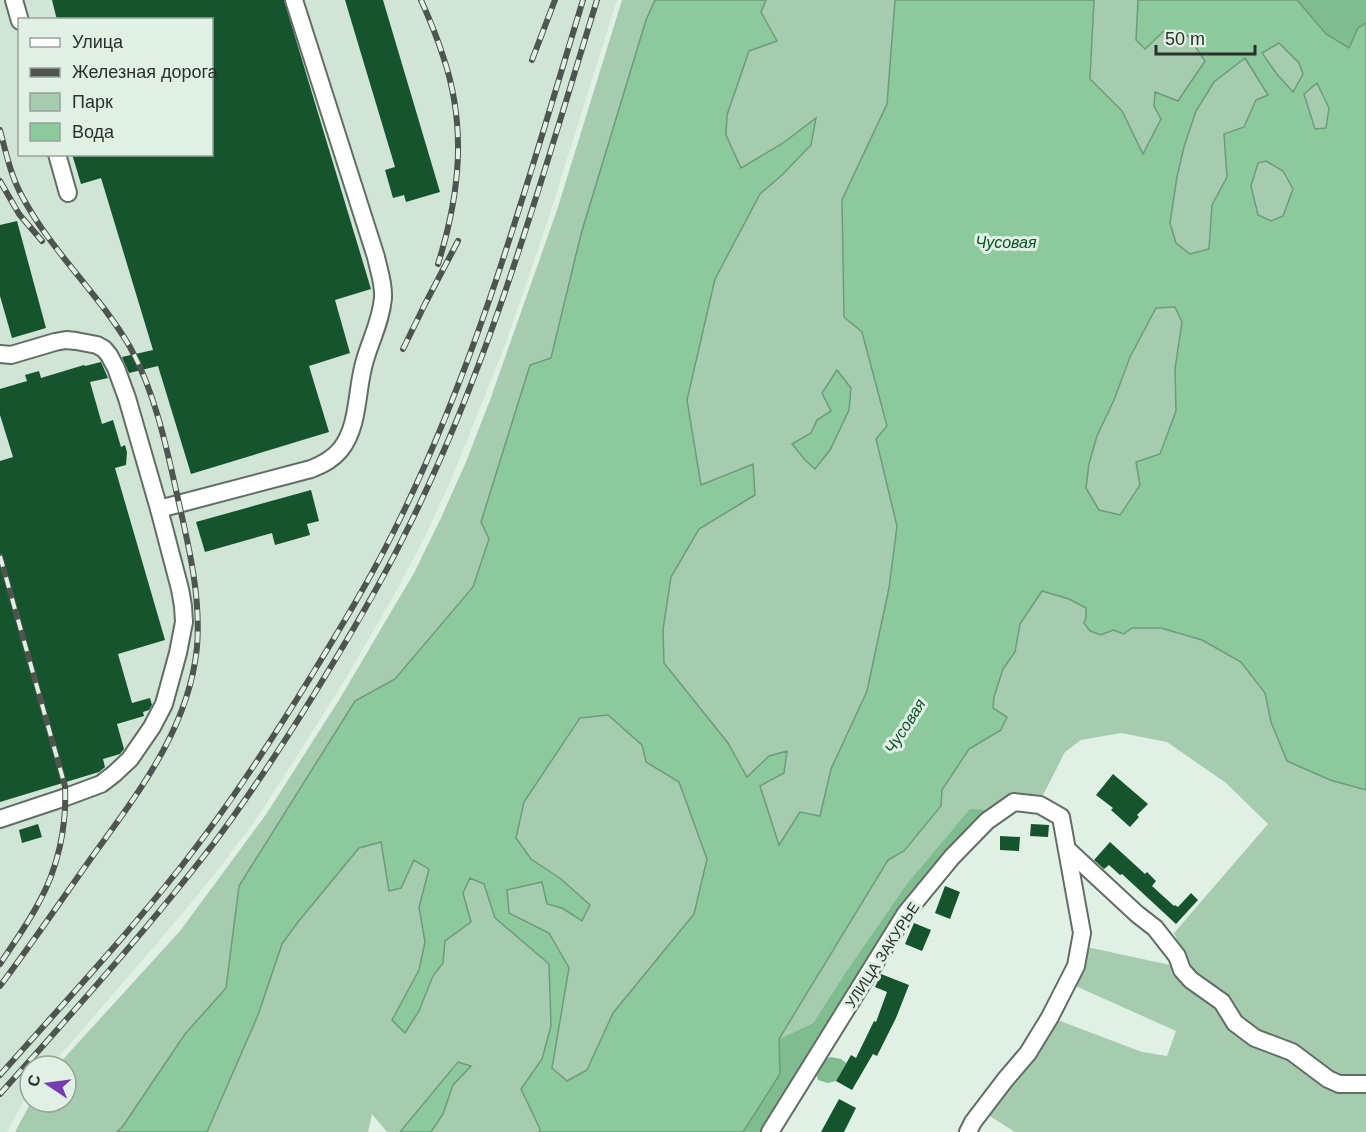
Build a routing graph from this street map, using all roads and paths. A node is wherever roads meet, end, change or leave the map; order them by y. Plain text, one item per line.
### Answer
1 (14, 0) edge
2 (294, 0) edge
3 (19, 18) edge
4 (58, 156) edge
5 (68, 193) dead end
6 (0, 354) edge
7 (159, 510) junction
8 (0, 819) edge
9 (1068, 850) junction
10 (1360, 1084) edge
11 (770, 1132) edge
12 (968, 1132) edge

1 - 3 street
2 - 7 street
4 - 5 street
6 - 7 street
7 - 8 street
9 - 10 street
9 - 11 street, УЛИЦА ЗАКУРЬЕ
9 - 12 street, УЛИЦА ЗАКУРЬЕ

